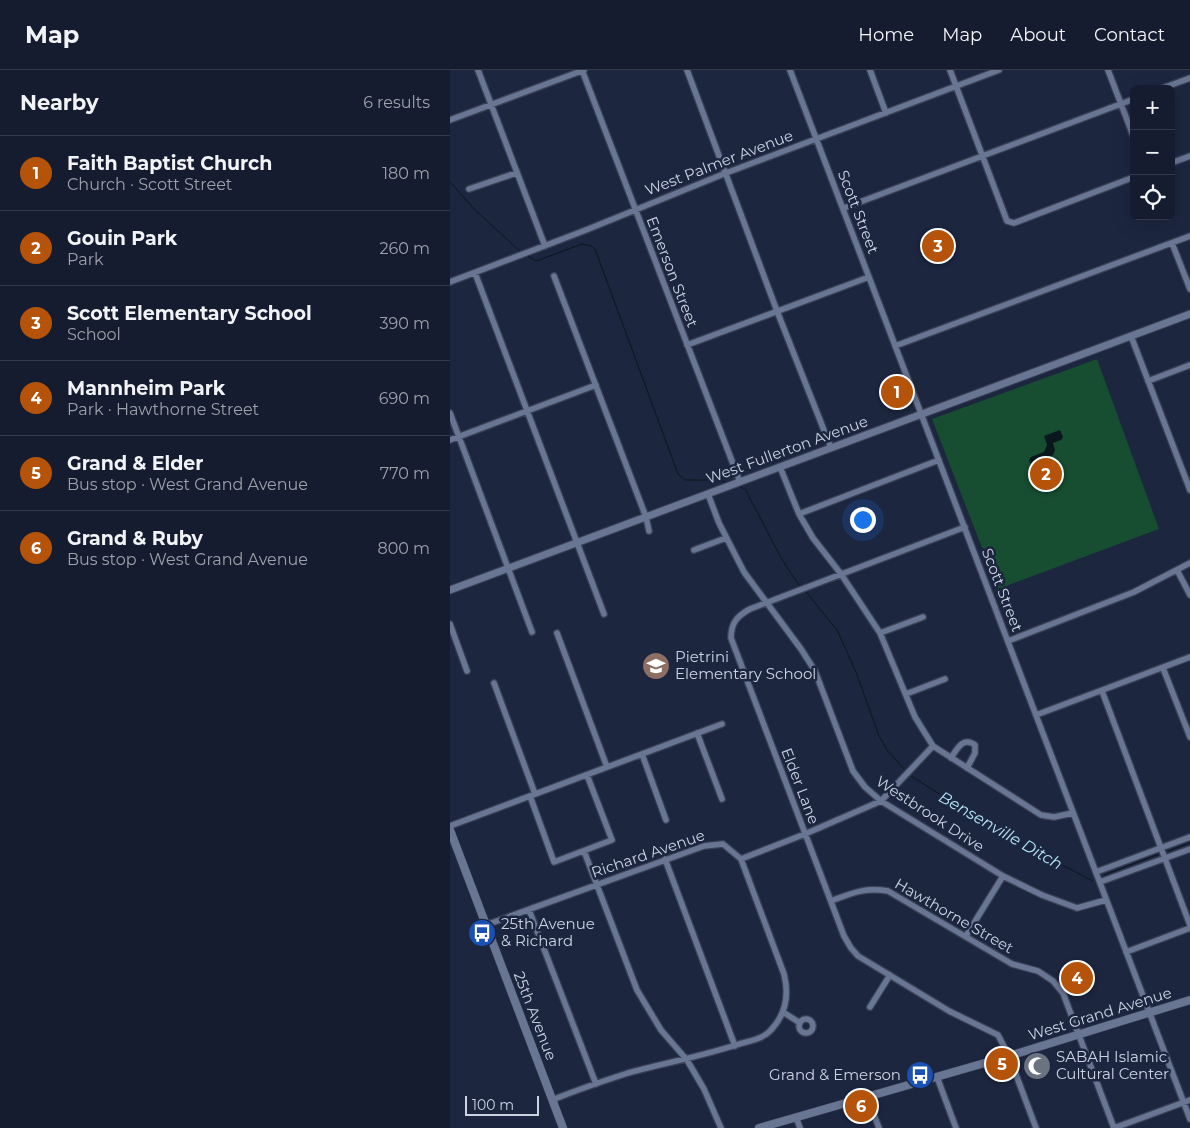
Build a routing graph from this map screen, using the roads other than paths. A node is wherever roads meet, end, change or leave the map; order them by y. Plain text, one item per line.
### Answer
1 (478, 70) edge
2 (583, 70) edge
3 (687, 70) edge
4 (790, 70) edge
5 (870, 70) edge
6 (950, 70) edge
7 (999, 70) edge
8 (1108, 70) edge
9 (1190, 78) edge
10 (1171, 85) edge
11 (956, 86) junction
12 (1130, 101) edge
13 (1121, 104) junction
14 (491, 105) junction
15 (886, 113) junction
16 (450, 120) edge
17 (1131, 130) edge
18 (817, 139) junction
19 (983, 156) junction
20 (1190, 156) edge
21 (1175, 162) edge
22 (516, 173) junction
23 (726, 173) junction
24 (1130, 179) edge
25 (469, 189) dead end
26 (844, 208) junction
27 (635, 210) junction
28 (1190, 236) edge
29 (1172, 243) junction
30 (545, 246) junction
31 (475, 273) junction
32 (554, 276) dead end
33 (869, 277) junction
34 (450, 282) edge
35 (1190, 289) edge
36 (777, 312) junction
37 (1190, 314) edge
38 (1131, 336) junction
39 (687, 345) junction
40 (895, 346) junction
41 (1190, 365) edge
42 (1148, 381) junction
43 (596, 385) junction
44 (528, 411) junction
45 (450, 413) edge
46 (922, 415) junction
47 (459, 437) junction
48 (450, 440) edge
49 (831, 448) junction
50 (940, 460) junction
51 (780, 467) junction
52 (739, 482) junction
53 (1190, 490) edge
54 (708, 494) junction
55 (799, 514) junction
56 (646, 517) junction
57 (965, 527) junction
58 (649, 531) dead end
59 (726, 538) junction
60 (577, 543) junction
61 (694, 550) dead end
62 (1190, 563) edge
63 (509, 568) junction
64 (1177, 570) junction
65 (841, 574) junction
66 (450, 590) edge
67 (1190, 596) edge
68 (766, 602) junction
69 (604, 614) dead end
70 (923, 617) dead end
71 (450, 624) edge
72 (532, 632) dead end
73 (880, 633) junction
74 (556, 634) dead end
75 (1008, 641) junction
76 (1190, 657) edge
77 (1164, 668) junction
78 (467, 670) dead end
79 (946, 679) dead end
80 (494, 683) dead end
81 (1102, 691) junction
82 (906, 694) junction
83 (1036, 715) junction
84 (722, 724) dead end
85 (697, 734) junction
86 (1190, 737) edge
87 (932, 746) junction
88 (642, 754) junction
89 (951, 758) junction
90 (608, 767) junction
91 (967, 768) junction
92 (587, 775) junction
93 (533, 795) junction
94 (722, 799) dead end
95 (881, 801) junction
96 (1073, 812) junction
97 (666, 820) dead end
98 (450, 826) edge
99 (450, 830) edge
100 (805, 834) junction
101 (1190, 837) edge
102 (1161, 848) junction
103 (1190, 849) edge
104 (584, 851) junction
105 (665, 859) junction
106 (741, 859) junction
107 (1165, 859) junction
108 (1096, 872) junction
109 (1003, 876) junction
110 (1100, 882) junction
111 (597, 885) junction
112 (1106, 900) junction
113 (831, 901) junction
114 (529, 910) junction
115 (486, 925) junction
116 (1190, 927) edge
117 (966, 936) junction
118 (1126, 952) junction
119 (890, 975) junction
120 (1190, 1000) edge
121 (870, 1007) dead end
122 (783, 1012) junction
123 (1149, 1013) junction
124 (800, 1022) dead end
125 (1078, 1034) junction
126 (735, 1046) junction
127 (1009, 1056) junction
128 (688, 1060) junction
129 (937, 1077) junction
130 (596, 1084) junction
131 (867, 1097) junction
132 (552, 1100) junction
133 (1190, 1100) edge
134 (1183, 1102) junction
135 (796, 1117) junction
136 (1190, 1119) edge
137 (563, 1128) edge
138 (721, 1128) edge
139 (759, 1128) edge
140 (800, 1128) edge
141 (879, 1128) edge
142 (956, 1128) edge
143 (1036, 1128) edge
144 (1114, 1128) edge

1 - 14 street
2 - 14 street
2 - 27 street, Emerson Street
3 - 23 street
4 - 18 street, Scott Street
5 - 15 street
6 - 11 street
7 - 11 street, West Palmer Avenue
8 - 13 street
9 - 10 street
11 - 15 street, West Palmer Avenue
11 - 19 street
12 - 13 street
13 - 17 street
13 - 19 street
14 - 16 street
14 - 22 street
15 - 18 street, West Palmer Avenue
18 - 23 street, West Palmer Avenue
18 - 26 street, Scott Street
19 - 24 street
19 - 26 street
20 - 21 street
22 - 25 street
22 - 30 street
23 - 27 street, West Palmer Avenue
23 - 36 street
26 - 33 street, Scott Street
27 - 30 street, West Palmer Avenue
27 - 39 street, Emerson Street
28 - 29 street
29 - 35 street
29 - 40 street
30 - 31 street, West Palmer Avenue
31 - 34 street, West Palmer Avenue
31 - 44 street
32 - 43 street
33 - 36 street
33 - 40 street, Scott Street
36 - 39 street
36 - 49 street
37 - 38 street, West Fullerton Avenue
38 - 42 street
38 - 46 street, West Fullerton Avenue
39 - 52 street, Emerson Street
40 - 46 street, Scott Street
41 - 42 street
42 - 53 street
43 - 44 street
43 - 56 street
44 - 47 street
44 - 60 street
45 - 47 street
46 - 49 street, West Fullerton Avenue
46 - 50 street, Scott Street
47 - 48 street
47 - 63 street
49 - 51 street, West Fullerton Avenue
50 - 55 street
50 - 57 street, Scott Street
51 - 52 street, West Fullerton Avenue
51 - 55 street
52 - 54 street, West Fullerton Avenue
54 - 56 street, West Fullerton Avenue
54 - 59 street, Westbrook Drive
55 - 65 street
56 - 58 street
56 - 60 street, West Fullerton Avenue
57 - 65 street, Elder Lane
57 - 75 street, Scott Street
59 - 61 street
59 - 68 street, Westbrook Drive
60 - 63 street, West Fullerton Avenue
60 - 69 street
62 - 64 street
63 - 66 street, West Fullerton Avenue
63 - 72 street
64 - 67 street
64 - 75 street
65 - 68 street, Elder Lane
65 - 73 street
68 - 95 street, Westbrook Drive
68 - 100 street, Elder Lane
70 - 73 street
71 - 78 street
73 - 82 street
74 - 90 street
75 - 83 street, Scott Street
76 - 77 street
77 - 81 street
77 - 86 street
79 - 82 street
80 - 93 street
81 - 83 street
81 - 102 street
82 - 87 street
83 - 96 street, Scott Street
84 - 85 street
85 - 88 street
85 - 94 street
87 - 89 street
87 - 95 street
88 - 90 street
88 - 97 street
89 - 91 street
89 - 91 street
90 - 92 street
91 - 96 street
92 - 93 street
92 - 104 street
93 - 98 street
93 - 104 street
95 - 100 street
95 - 109 street, Westbrook Drive
96 - 108 street, Scott Street
99 - 115 main road, 25th Avenue
100 - 106 street
100 - 113 street, Elder Lane
101 - 102 street
102 - 107 street
102 - 108 street
103 - 107 street
104 - 111 street
105 - 106 street, Richard Avenue
105 - 111 street, Richard Avenue
105 - 126 street
106 - 122 street
107 - 110 street
107 - 116 street
108 - 110 street, Scott Street
109 - 112 street, Westbrook Drive
109 - 117 street
110 - 112 street, Scott Street
111 - 114 street, Richard Avenue
111 - 128 street
112 - 118 street, Scott Street
113 - 117 street, Hawthorne Street
113 - 119 street, Elder Lane
114 - 115 street, Richard Avenue
114 - 130 street
115 - 132 main road, 25th Avenue
116 - 118 street
117 - 125 street, Hawthorne Street
118 - 123 street, Scott Street
119 - 121 street
119 - 127 street, Elder Lane
120 - 123 main road, West Grand Avenue
122 - 124 street
122 - 126 street
123 - 125 main road, West Grand Avenue
123 - 134 street, Scott Street
125 - 127 main road, West Grand Avenue
125 - 144 street, Hawthorne Street
126 - 128 street
127 - 129 main road, West Grand Avenue
127 - 143 street, Elder Lane
128 - 130 street
128 - 138 street
129 - 131 main road, West Grand Avenue
129 - 142 street
130 - 132 street
131 - 135 main road, West Grand Avenue
131 - 141 street
132 - 137 main road, 25th Avenue
133 - 134 street
134 - 136 street, Scott Street
134 - 144 street
135 - 139 main road, West Grand Avenue
135 - 140 street

